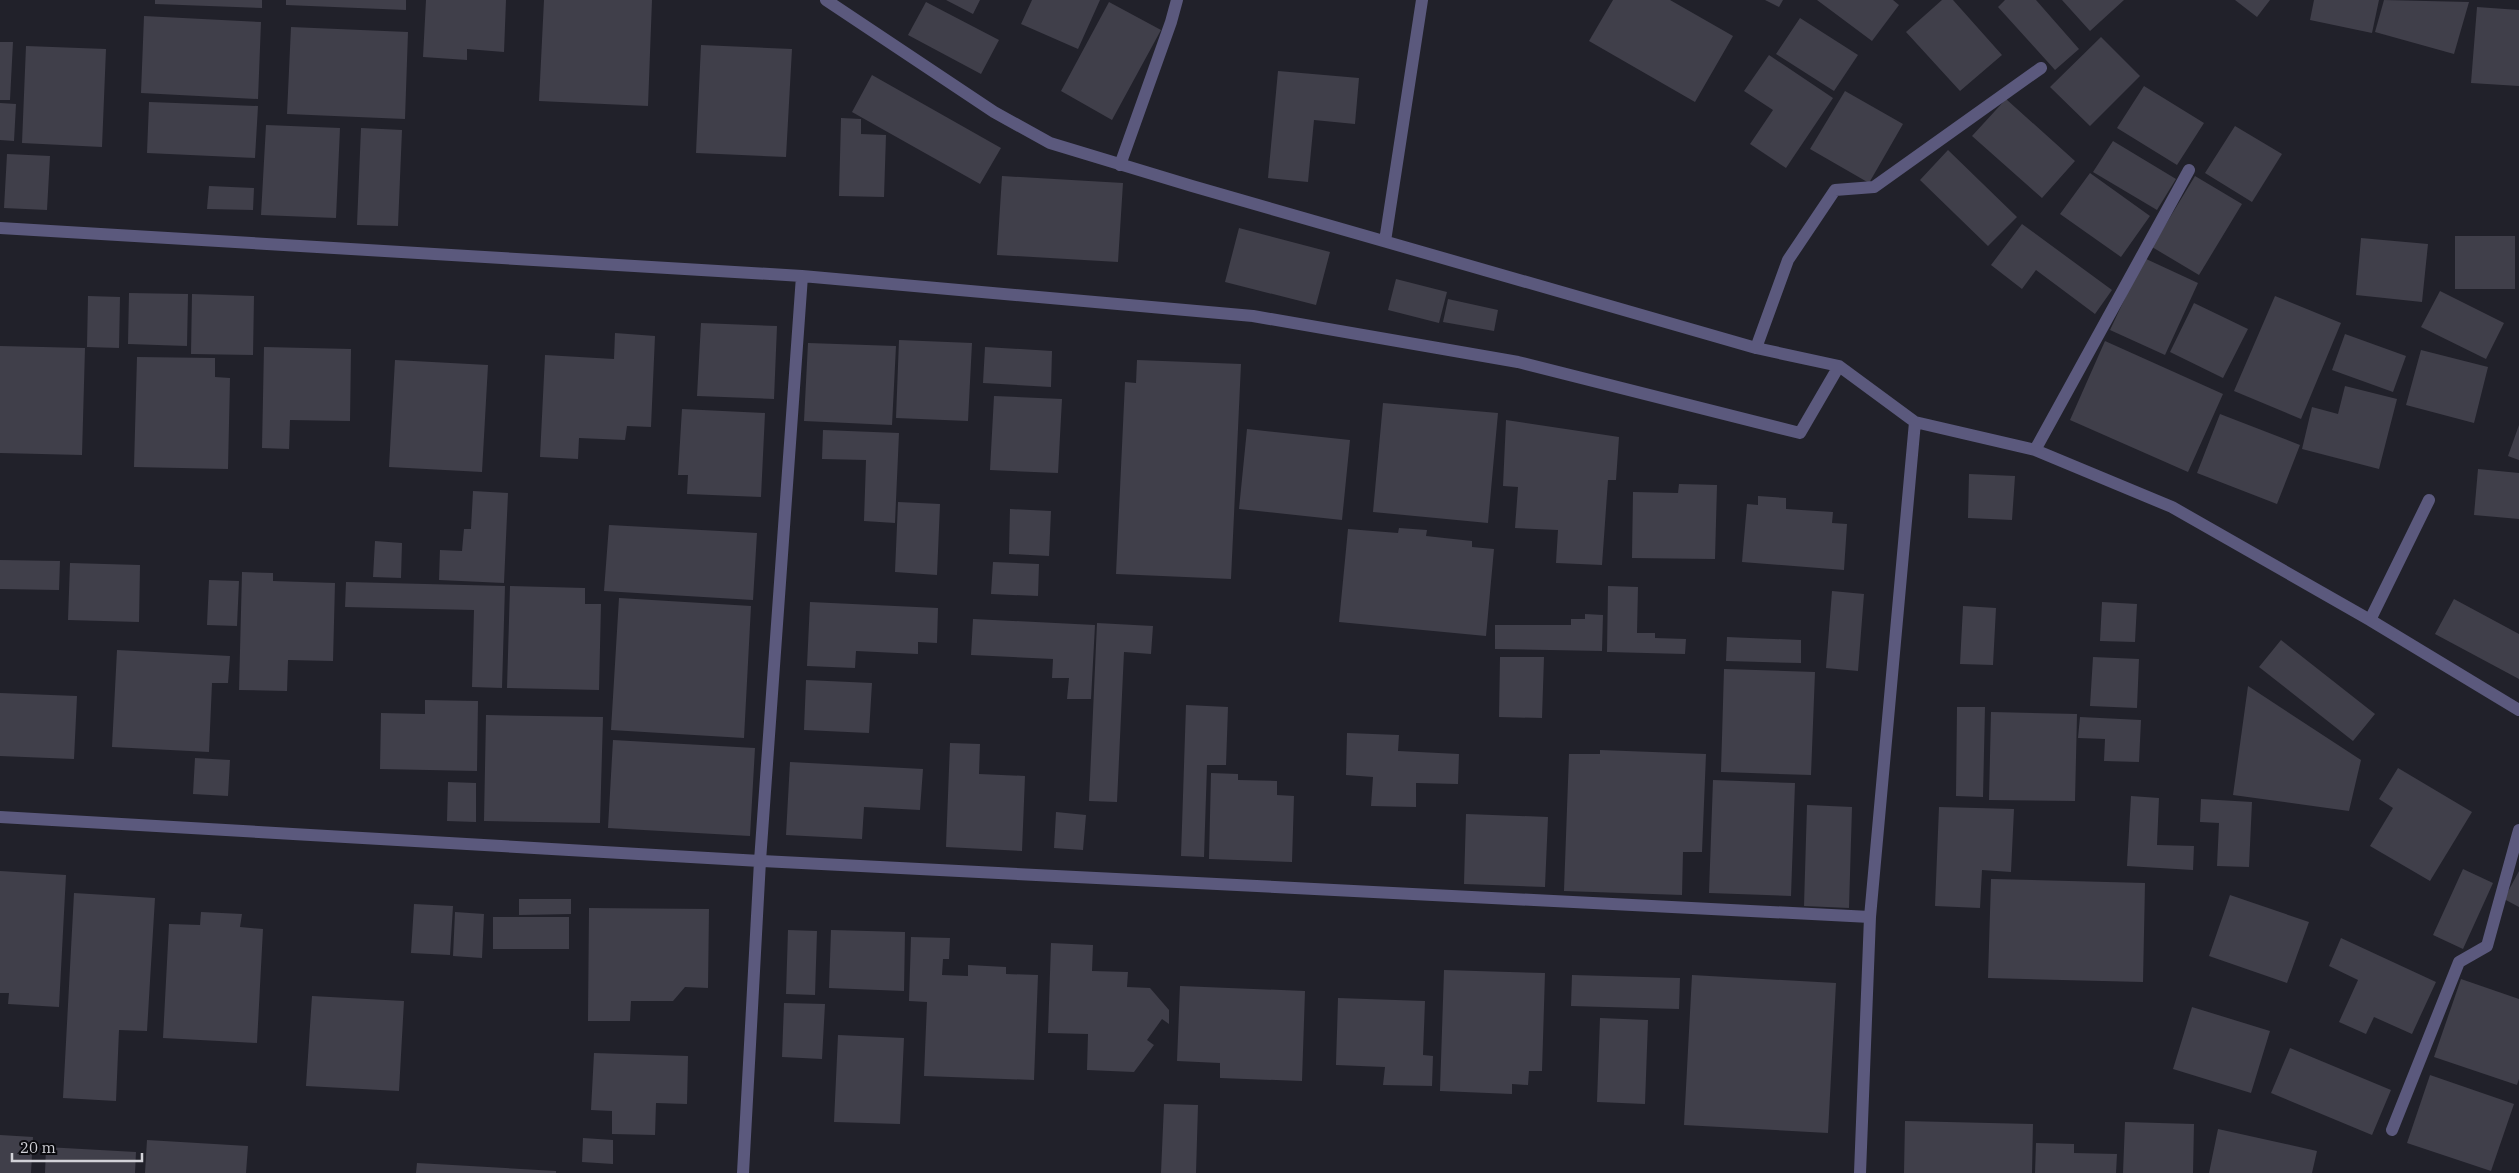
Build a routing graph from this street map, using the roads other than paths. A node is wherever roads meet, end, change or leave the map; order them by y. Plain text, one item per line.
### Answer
1 (826, 0) edge
2 (1177, 0) edge
3 (1422, 0) edge
4 (2041, 68) dead end
5 (1120, 165) junction
6 (2189, 170) dead end
7 (0, 228) edge
8 (1385, 241) junction
9 (802, 276) junction
10 (1756, 348) junction
11 (1839, 366) junction
12 (1915, 422) junction
13 (2035, 450) junction
14 (2429, 500) dead end
15 (2370, 620) junction
16 (2519, 710) edge
17 (0, 817) edge
18 (2519, 830) edge
19 (760, 861) junction
20 (1870, 917) junction
21 (2392, 1130) dead end
22 (743, 1173) edge
23 (1860, 1173) edge

1 - 5 street
2 - 5 street
3 - 8 street
4 - 10 street
5 - 8 street
6 - 13 street
7 - 9 street
8 - 10 street
9 - 11 street
9 - 19 street
10 - 11 street
11 - 12 street
12 - 13 street
12 - 20 street
13 - 15 street
14 - 15 street
15 - 16 street
17 - 19 street
18 - 21 street
19 - 20 street
19 - 22 street
20 - 23 street

